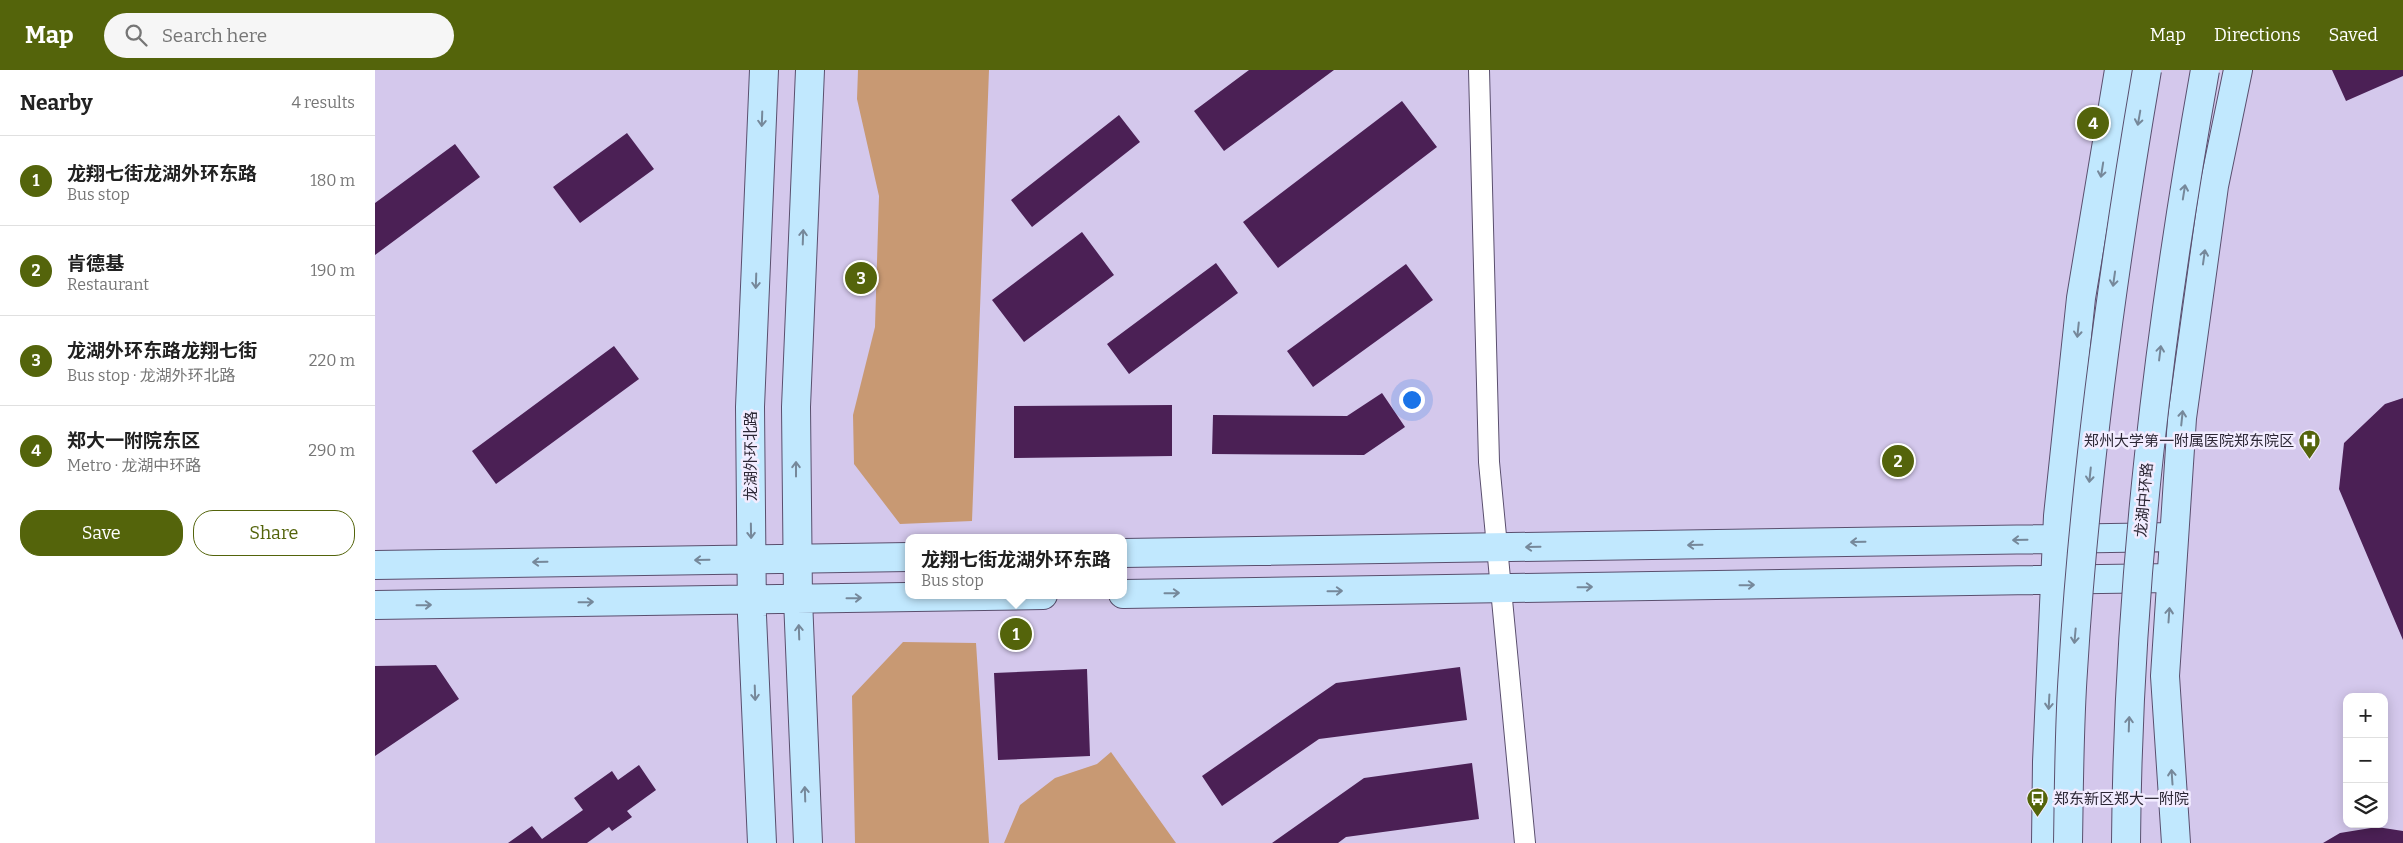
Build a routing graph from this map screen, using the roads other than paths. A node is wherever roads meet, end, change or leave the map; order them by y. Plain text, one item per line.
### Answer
1 (764, 70) edge
2 (810, 70) edge
3 (1479, 70) edge
4 (2119, 70) edge
5 (2147, 70) edge
6 (2205, 70) edge
7 (2238, 70) edge
8 (2174, 537) junction
9 (2057, 539) junction
10 (1497, 548) junction
11 (1127, 553) edge
12 (905, 557) edge
13 (797, 558) junction
14 (751, 559) junction
15 (375, 565) edge
16 (2171, 578) junction
17 (2055, 580) junction
18 (1501, 588) junction
19 (1127, 594) edge
20 (905, 597) edge
21 (798, 599) junction
22 (752, 600) junction
23 (375, 606) edge
24 (762, 843) edge
25 (808, 843) edge
26 (1525, 843) edge
27 (2045, 843) edge
28 (2068, 843) edge
29 (2126, 843) edge
30 (2176, 843) edge

1 -> 14 street, 龙湖外环北路
13 -> 2 street
3 - 10 street
4 -> 9 street
5 -> 28 street, bridge
29 -> 6 street, 龙湖中环路, bridge
8 -> 7 street
8 - 9 street
8 - 16 street
9 -> 10 street
9 - 17 street
10 - 11 street
10 - 18 street
12 - 13 street
13 - 14 street
13 - 21 street
14 -> 15 street
14 - 22 street, 龙湖外环北路
16 - 17 street
30 -> 16 street
18 -> 17 street
17 -> 27 street
19 -> 18 street
18 - 26 street
21 -> 20 street
21 - 22 street
25 -> 21 street
23 -> 22 street
22 -> 24 street, 龙湖外环北路

